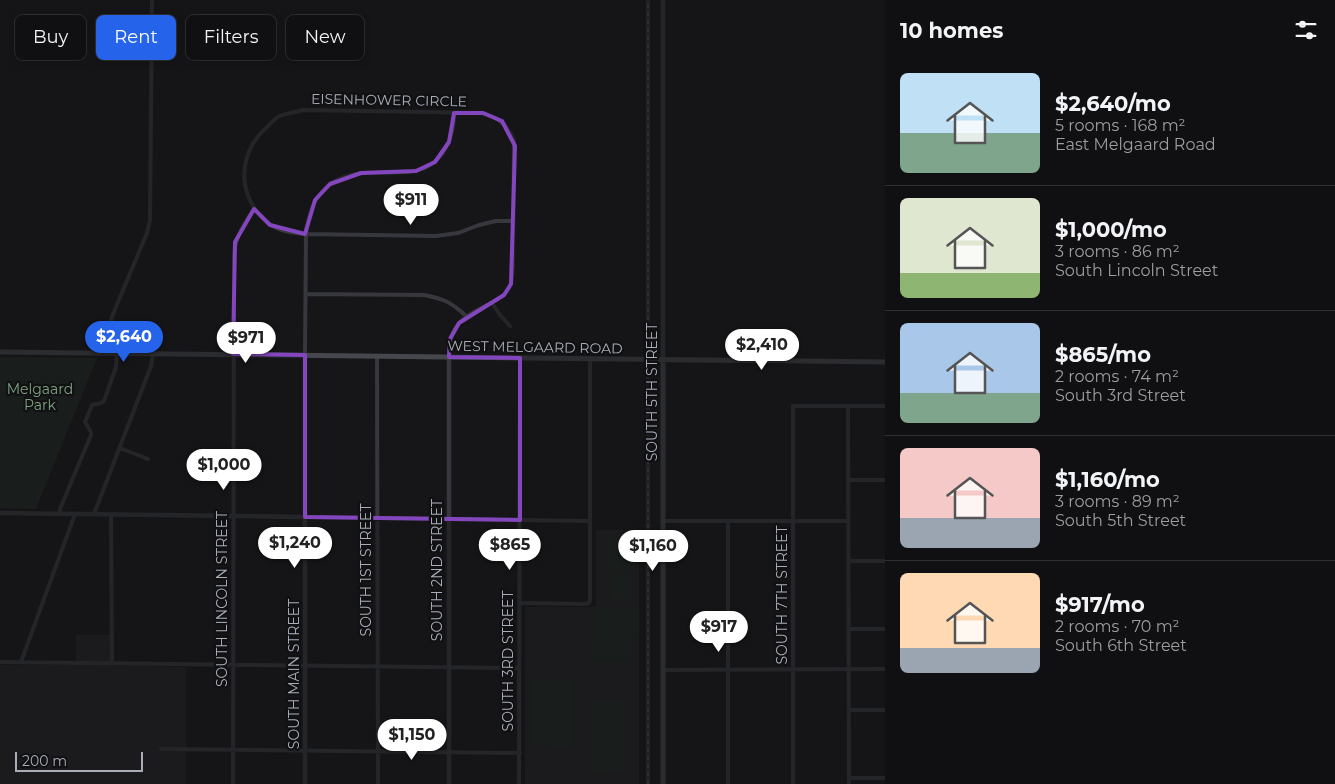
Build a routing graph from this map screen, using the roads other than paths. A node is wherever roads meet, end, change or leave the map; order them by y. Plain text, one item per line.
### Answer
1 (152, 0) edge
2 (663, 0) edge
3 (454, 113) junction
4 (254, 209) junction
5 (514, 221) junction
6 (306, 234) junction
7 (306, 294) junction
8 (492, 303) junction
9 (466, 316) junction
10 (510, 326) dead end
11 (0, 352) edge
12 (101, 353) junction
13 (117, 353) junction
14 (153, 353) junction
15 (233, 354) junction
16 (306, 355) junction
17 (377, 356) junction
18 (449, 357) junction
19 (520, 358) junction
20 (590, 359) junction
21 (663, 360) junction
22 (885, 362) edge
23 (848, 406) junction
24 (884, 406) edge
25 (120, 448) junction
26 (148, 458) dead end
27 (848, 480) junction
28 (884, 480) edge
29 (0, 513) edge
30 (60, 514) junction
31 (75, 514) junction
32 (94, 514) junction
33 (111, 514) junction
34 (233, 516) junction
35 (305, 518) junction
36 (378, 518) junction
37 (448, 519) junction
38 (520, 520) junction
39 (589, 521) junction
40 (662, 521) junction
41 (728, 521) junction
42 (792, 521) junction
43 (848, 521) junction
44 (848, 561) junction
45 (884, 561) edge
46 (520, 603) junction
47 (885, 628) edge
48 (848, 629) junction
49 (0, 662) edge
50 (21, 662) junction
51 (112, 663) junction
52 (233, 664) junction
53 (305, 666) junction
54 (378, 666) junction
55 (448, 667) junction
56 (519, 668) junction
57 (793, 669) junction
58 (848, 669) junction
59 (885, 669) edge
60 (663, 670) junction
61 (728, 670) junction
62 (849, 710) junction
63 (885, 710) edge
64 (161, 749) dead end
65 (233, 750) junction
66 (305, 751) junction
67 (378, 751) junction
68 (449, 752) junction
69 (520, 753) junction
70 (849, 778) junction
71 (885, 778) edge
72 (233, 784) edge
73 (305, 784) edge
74 (378, 784) edge
75 (448, 784) edge
76 (519, 784) edge
77 (663, 784) edge
78 (728, 784) edge
79 (793, 784) edge
80 (849, 784) edge

1 - 12 street
2 - 21 street, SOUTH 5TH STREET
3 - 4 street, EISENHOWER CIRCLE
3 - 5 street, EISENHOWER CIRCLE
3 - 6 street
4 - 6 street, EISENHOWER CIRCLE
4 - 15 street, SOUTH LINCOLN STREET
5 - 6 street, EISENHOWER CIRCLE
5 - 8 street, EISENHOWER CIRCLE
6 - 7 street
7 - 9 street
7 - 16 street
8 - 9 street, EISENHOWER CIRCLE
8 - 10 street
9 - 18 street, EISENHOWER CIRCLE
11 - 12 main road, WEST MELGAARD ROAD
12 - 13 main road, WEST MELGAARD ROAD
13 - 14 main road, WEST MELGAARD ROAD
13 - 30 street
14 - 15 main road, WEST MELGAARD ROAD
14 - 25 street
15 - 16 main road, WEST MELGAARD ROAD
15 - 34 street, SOUTH LINCOLN STREET
16 - 17 main road, WEST MELGAARD ROAD
16 - 35 street, SOUTH MAIN STREET
17 - 18 main road, WEST MELGAARD ROAD
17 - 36 street, SOUTH 1ST STREET
18 - 19 main road, WEST MELGAARD ROAD
18 - 37 street, SOUTH 2ND STREET
19 - 20 main road, WEST MELGAARD ROAD
19 - 38 street, SOUTH 3RD STREET
20 - 21 main road, WEST MELGAARD ROAD
20 - 39 street
21 - 22 main road, WEST MELGAARD ROAD
21 - 40 main road, SOUTH 5TH STREET
23 - 24 street
23 - 27 street
23 - 42 street, SOUTH 7TH STREET
25 - 26 street
25 - 32 street
27 - 28 street
27 - 43 street
29 - 30 street
30 - 31 street
31 - 32 street
31 - 50 street
32 - 33 street
33 - 34 street
33 - 51 street
34 - 35 street
34 - 52 street, SOUTH LINCOLN STREET
35 - 36 street
35 - 53 street, SOUTH MAIN STREET
36 - 37 street
36 - 54 street, SOUTH 1ST STREET
37 - 38 street
37 - 55 street, SOUTH 2ND STREET
38 - 39 street
38 - 46 street, SOUTH 3RD STREET
39 - 46 street
40 - 41 street
40 - 60 main road, SOUTH 5TH STREET
41 - 42 street
41 - 61 street
42 - 43 street
42 - 57 street, SOUTH 7TH STREET
43 - 44 street
44 - 45 street
44 - 48 street
46 - 56 street, SOUTH 3RD STREET
47 - 48 street
48 - 58 street
49 - 50 street
50 - 51 street
51 - 52 street
52 - 53 street
52 - 65 street, SOUTH LINCOLN STREET
53 - 54 street
53 - 66 street, SOUTH MAIN STREET
54 - 55 street
54 - 67 street, SOUTH 1ST STREET
55 - 56 street
55 - 68 street, SOUTH 2ND STREET
56 - 69 street, SOUTH 3RD STREET
57 - 58 street
57 - 61 street
57 - 79 street, SOUTH 7TH STREET
58 - 59 street
58 - 62 street
60 - 61 street
60 - 77 main road, SOUTH 5TH STREET
61 - 78 street
62 - 63 street
62 - 70 street
64 - 65 street
65 - 66 street
65 - 72 street, SOUTH LINCOLN STREET
66 - 67 street
66 - 73 street, SOUTH MAIN STREET
67 - 68 street
67 - 74 street, SOUTH 1ST STREET
68 - 69 street
68 - 75 street, SOUTH 2ND STREET
69 - 76 street, SOUTH 3RD STREET
70 - 71 street
70 - 80 street

